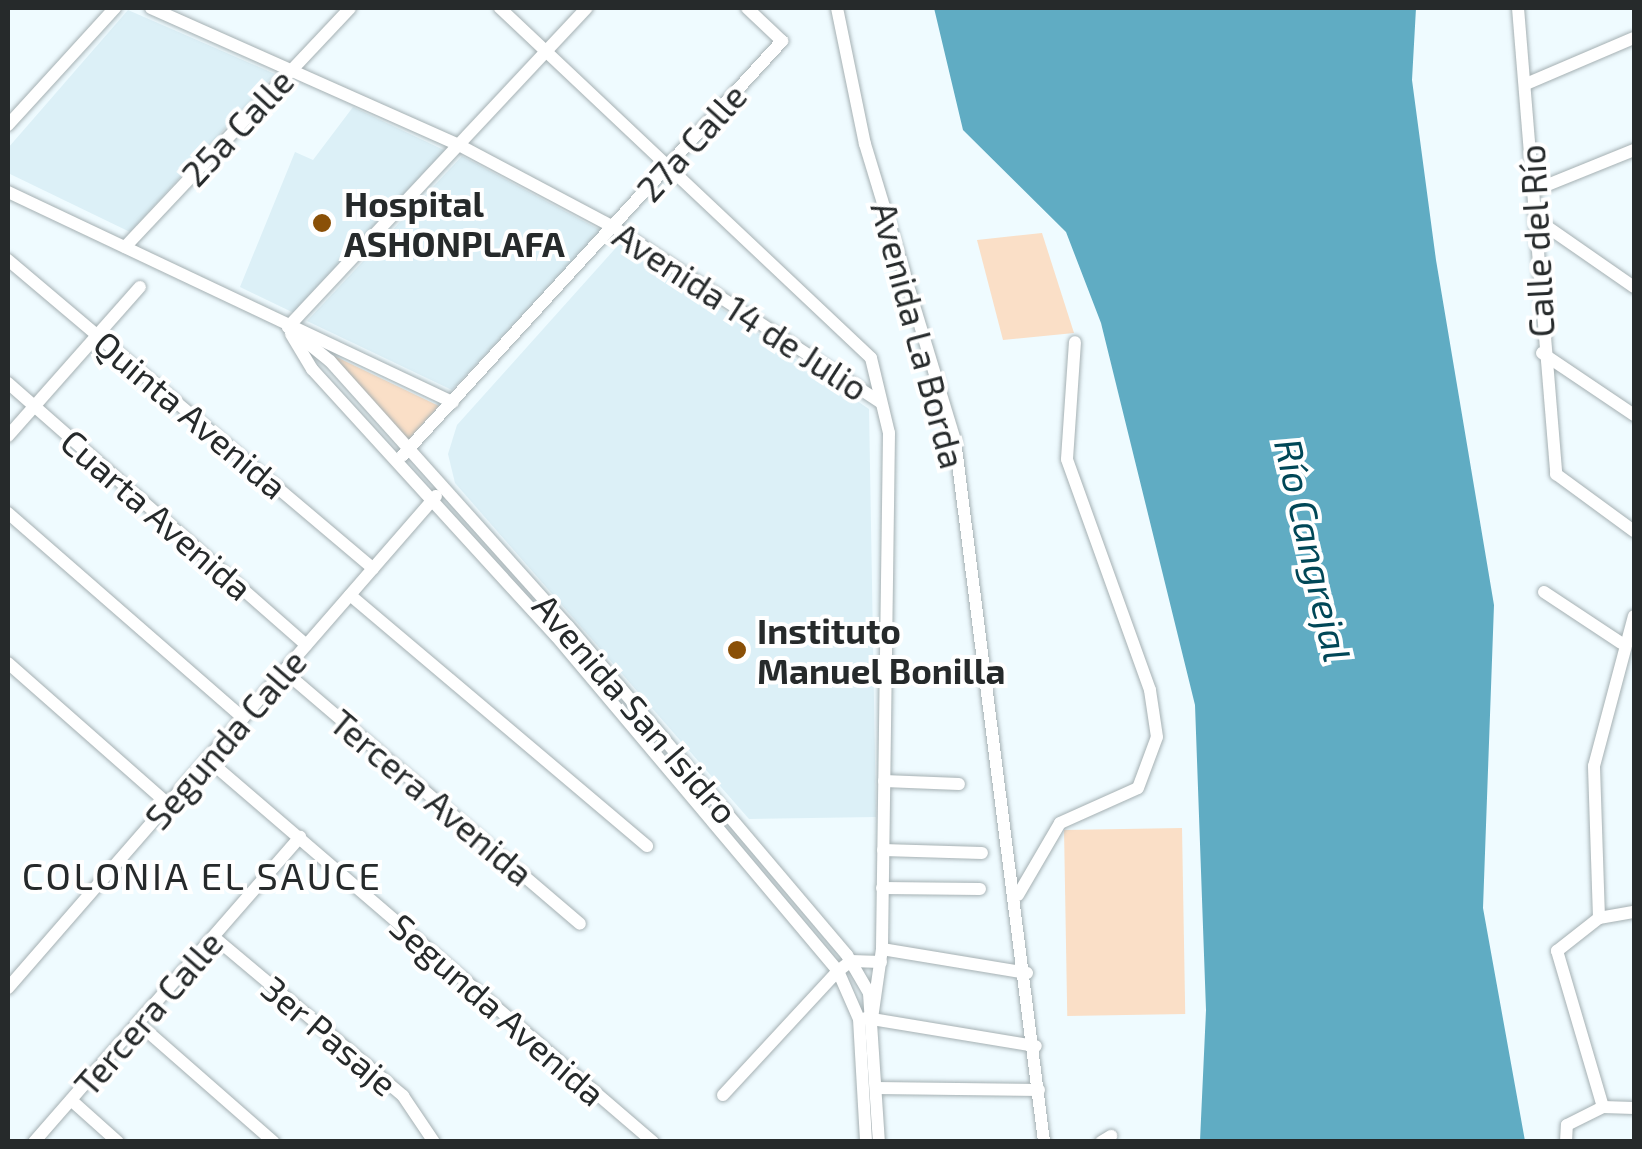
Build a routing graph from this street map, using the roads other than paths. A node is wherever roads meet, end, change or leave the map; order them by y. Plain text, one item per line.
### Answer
1 (115, 8) edge
2 (151, 8) edge
3 (350, 8) edge
4 (500, 8) edge
5 (587, 8) edge
6 (746, 8) edge
7 (837, 8) edge
8 (1518, 8) edge
9 (1634, 38) edge
10 (547, 51) junction
11 (292, 69) junction
12 (1526, 84) junction
13 (8, 126) edge
14 (459, 145) junction
15 (1634, 150) edge
16 (670, 165) junction
17 (1535, 190) junction
18 (8, 192) edge
19 (1536, 219) junction
20 (614, 228) junction
21 (125, 247) junction
22 (8, 260) edge
23 (140, 287) dead end
24 (1634, 287) edge
25 (288, 327) junction
26 (98, 334) junction
27 (1075, 342) dead end
28 (1542, 352) junction
29 (8, 383) edge
30 (452, 402) junction
31 (881, 402) junction
32 (34, 406) junction
33 (1634, 416) edge
34 (8, 436) edge
35 (407, 451) junction
36 (396, 462) junction
37 (442, 489) junction
38 (432, 501) junction
39 (8, 513) edge
40 (1634, 531) edge
41 (373, 568) junction
42 (1544, 592) dead end
43 (350, 595) junction
44 (1634, 616) edge
45 (1622, 642) junction
46 (306, 645) junction
47 (8, 662) edge
48 (284, 671) junction
49 (243, 718) junction
50 (208, 758) junction
51 (884, 782) junction
52 (958, 784) dead end
53 (168, 804) junction
54 (300, 837) junction
55 (647, 846) dead end
56 (883, 850) junction
57 (982, 853) dead end
58 (882, 888) junction
59 (980, 888) dead end
60 (1017, 897) junction
61 (1634, 912) edge
62 (1600, 918) junction
63 (580, 924) dead end
64 (215, 938) junction
65 (881, 956) junction
66 (851, 961) junction
67 (838, 971) junction
68 (1027, 973) junction
69 (8, 988) edge
70 (866, 1018) junction
71 (139, 1024) junction
72 (1036, 1046) junction
73 (876, 1088) junction
74 (1040, 1090) junction
75 (722, 1095) dead end
76 (71, 1100) junction
77 (1603, 1107) junction
78 (1634, 1108) edge
79 (870, 1132) edge
80 (34, 1142) edge
81 (118, 1142) edge
82 (274, 1142) edge
83 (434, 1142) edge
84 (653, 1142) edge
85 (879, 1142) edge
86 (1044, 1142) edge
87 (1566, 1142) edge

1 - 13 street
2 - 11 street, Avenida 14 de Julio
3 - 11 street, 25a Calle
4 - 10 street
5 - 10 street
6 - 16 street, 27a Calle
7 - 60 street, Avenida La Borda
8 - 12 street, Calle del Río
9 - 12 street
10 - 14 street
10 - 16 street
11 - 14 street, Avenida 14 de Julio
11 - 21 street, 25a Calle
12 - 17 street, Calle del Río
14 - 20 street, Avenida 14 de Julio
14 - 25 street
15 - 17 street
16 - 20 street, 27a Calle
16 - 31 street
17 - 19 street, Calle del Río
18 - 21 street, Avenida San Isidro
19 - 24 street
19 - 28 street, Calle del Río
20 - 30 street, 27a Calle
20 - 31 street, Avenida 14 de Julio
21 - 25 street, Avenida San Isidro
22 - 26 street, Quinta Avenida
23 - 26 street
25 - 30 street, Avenida San Isidro
25 - 35 street, Avenida San Isidro
25 - 36 street, Avenida San Isidro
26 - 32 street
26 - 41 street, Quinta Avenida
27 - 60 street
28 - 33 street
28 - 40 street, Calle del Río
29 - 32 street, Cuarta Avenida
30 - 35 street, 27a Calle
31 - 51 street, Avenida 14 de Julio
32 - 34 street
32 - 46 street, Cuarta Avenida
35 - 36 street, 27a Calle
35 - 37 street, Avenida San Isidro
36 - 38 street, Avenida San Isidro
37 - 38 street, Segunda Calle
37 - 66 street, Avenida San Isidro
38 - 41 street, Segunda Calle
38 - 67 street, Avenida San Isidro
39 - 49 street
41 - 43 street, Segunda Calle
42 - 45 street
43 - 46 street, Segunda Calle
43 - 55 street
44 - 45 street
45 - 62 street
46 - 48 street, Segunda Calle
47 - 53 street
48 - 49 street, Segunda Calle
48 - 63 street, Tercera Avenida
49 - 50 street, Segunda Calle
50 - 53 street, Segunda Calle
50 - 54 street, Segunda Avenida
51 - 52 street
51 - 56 street, Avenida 14 de Julio
53 - 69 street, Segunda Calle
54 - 64 street, Tercera Calle
54 - 84 street, Segunda Avenida
56 - 57 street
56 - 58 street, Avenida 14 de Julio
58 - 59 street
58 - 65 street, Avenida 14 de Julio
60 - 68 street, Avenida La Borda
61 - 62 street
62 - 77 street
64 - 71 street, Tercera Calle
64 - 83 street, 3er Pasaje
65 - 66 street
65 - 68 street
65 - 70 street, Avenida 14 de Julio
66 - 67 street
66 - 70 street, Avenida San Isidro
67 - 70 street, Avenida San Isidro
67 - 75 street
68 - 72 street, Avenida La Borda
70 - 72 street
70 - 73 street, Avenida San Isidro
70 - 79 street, Avenida San Isidro
71 - 76 street, Tercera Calle
71 - 82 street
72 - 74 street, Avenida La Borda
73 - 74 street
73 - 79 street, Avenida San Isidro
74 - 86 street, Avenida La Borda
76 - 80 street, Tercera Calle
76 - 81 street
77 - 78 street
77 - 87 street
79 - 85 street, Avenida San Isidro

